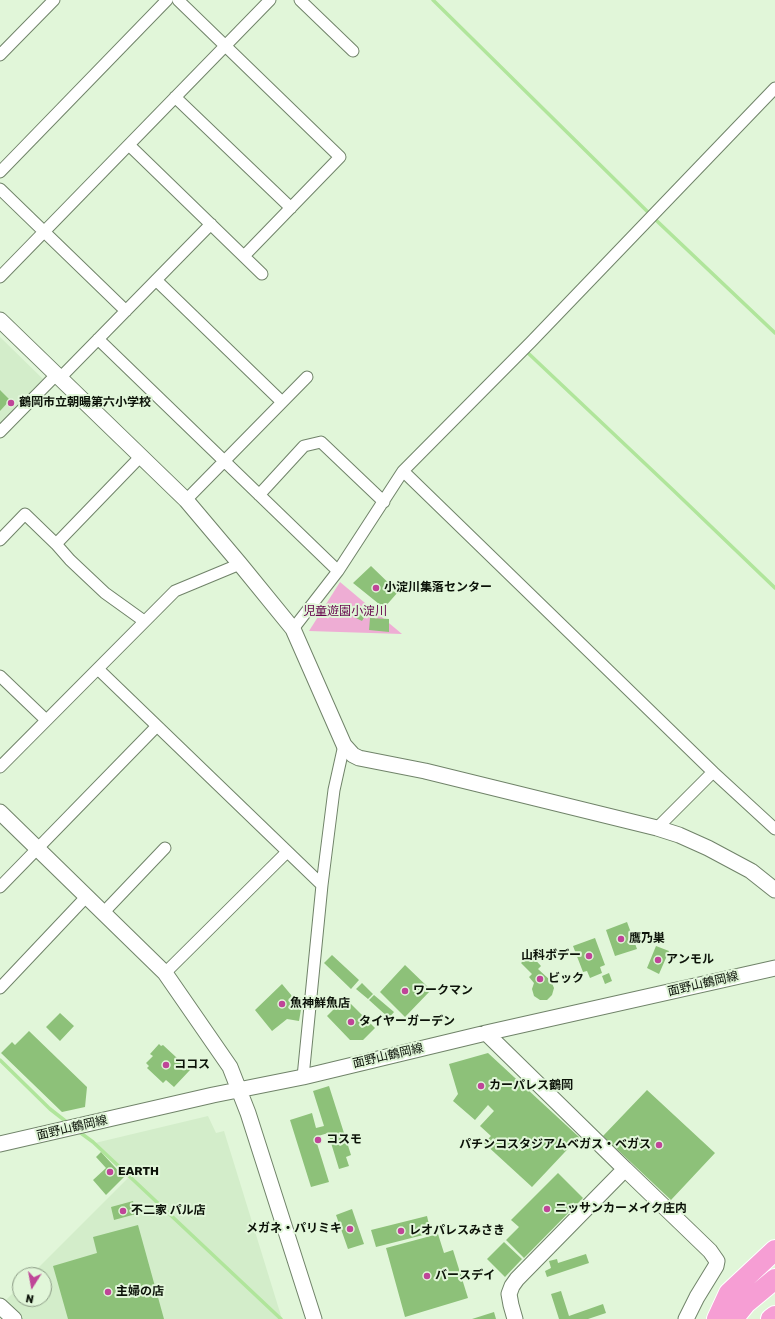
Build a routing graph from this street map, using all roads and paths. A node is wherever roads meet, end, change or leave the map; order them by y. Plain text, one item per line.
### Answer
1 (54, 0) edge
2 (167, 0) edge
3 (178, 0) edge
4 (270, 0) edge
5 (300, 0) edge
6 (225, 46) junction
7 (353, 51) dead end
8 (0, 55) edge
9 (775, 88) edge
10 (176, 97) junction
11 (129, 145) junction
12 (0, 172) edge
13 (0, 189) edge
14 (290, 208) junction
15 (210, 224) junction
16 (44, 232) junction
17 (244, 256) junction
18 (262, 274) dead end
19 (0, 277) edge
20 (156, 280) junction
21 (126, 311) junction
22 (0, 320) edge
23 (98, 339) junction
24 (58, 376) junction
25 (307, 377) dead end
26 (282, 402) junction
27 (0, 432) edge
28 (141, 456) junction
29 (224, 461) junction
30 (403, 471) junction
31 (259, 495) junction
32 (186, 500) junction
33 (384, 502) junction
34 (0, 540) edge
35 (56, 544) junction
36 (240, 564) junction
37 (338, 571) junction
38 (144, 621) junction
39 (293, 629) junction
40 (98, 669) junction
41 (0, 676) edge
42 (46, 720) junction
43 (157, 726) junction
44 (344, 745) junction
45 (0, 767) edge
46 (713, 772) junction
47 (0, 812) edge
48 (657, 828) junction
49 (775, 829) edge
50 (38, 848) junction
51 (165, 848) dead end
52 (287, 852) junction
53 (322, 885) junction
54 (0, 887) edge
55 (775, 890) edge
56 (88, 896) junction
57 (104, 912) junction
58 (775, 968) edge
59 (166, 973) junction
60 (0, 988) edge
61 (486, 1033) junction
62 (303, 1076) junction
63 (240, 1089) junction
64 (0, 1144) edge
65 (625, 1169) junction
66 (775, 1250) edge
67 (775, 1279) edge
68 (775, 1292) edge
69 (0, 1306) edge
70 (775, 1316) edge
71 (14, 1319) edge
72 (314, 1319) edge
73 (515, 1319) edge
74 (686, 1319) edge
75 (717, 1319) edge
76 (733, 1319) edge
77 (751, 1319) edge
78 (771, 1319) edge

1 - 8 street
2 - 12 street
3 - 6 street
4 - 6 street
5 - 7 street
6 - 10 street
6 - 14 street
9 - 30 street
10 - 11 street
10 - 14 street
11 - 15 street
11 - 16 street
13 - 16 street
14 - 17 street
15 - 17 street
15 - 20 street
16 - 19 street
16 - 21 street
17 - 18 street
20 - 21 street
20 - 26 street
21 - 23 street
22 - 24 street
23 - 24 street
23 - 29 street
24 - 27 street
24 - 28 street
25 - 26 street
26 - 29 street
28 - 32 street
28 - 35 street
29 - 31 street
29 - 32 street
30 - 33 street
30 - 46 street
31 - 33 street
31 - 37 street
32 - 36 street
33 - 37 street
34 - 35 street
35 - 38 street
36 - 38 street
36 - 39 street
37 - 39 street
38 - 40 street
39 - 44 street
40 - 42 street
40 - 43 street
41 - 42 street
42 - 45 street
43 - 50 street
43 - 52 street
44 - 48 street
44 - 53 street
46 - 48 street
46 - 49 street
47 - 50 street
48 - 55 street
50 - 54 street
50 - 56 street
51 - 57 street
52 - 53 street
52 - 59 street
53 - 62 street
56 - 57 street
56 - 60 street
57 - 59 street
58 - 61 street, 面野山鶴岡線
59 - 63 street
61 - 62 street, 面野山鶴岡線
61 - 65 street
62 - 63 street, 面野山鶴岡線
63 - 64 street, 面野山鶴岡線
63 - 72 street
65 - 73 street
65 - 74 street
66 - 75 highway
67 - 76 highway
68 - 77 highway
69 - 71 street
70 - 78 highway

